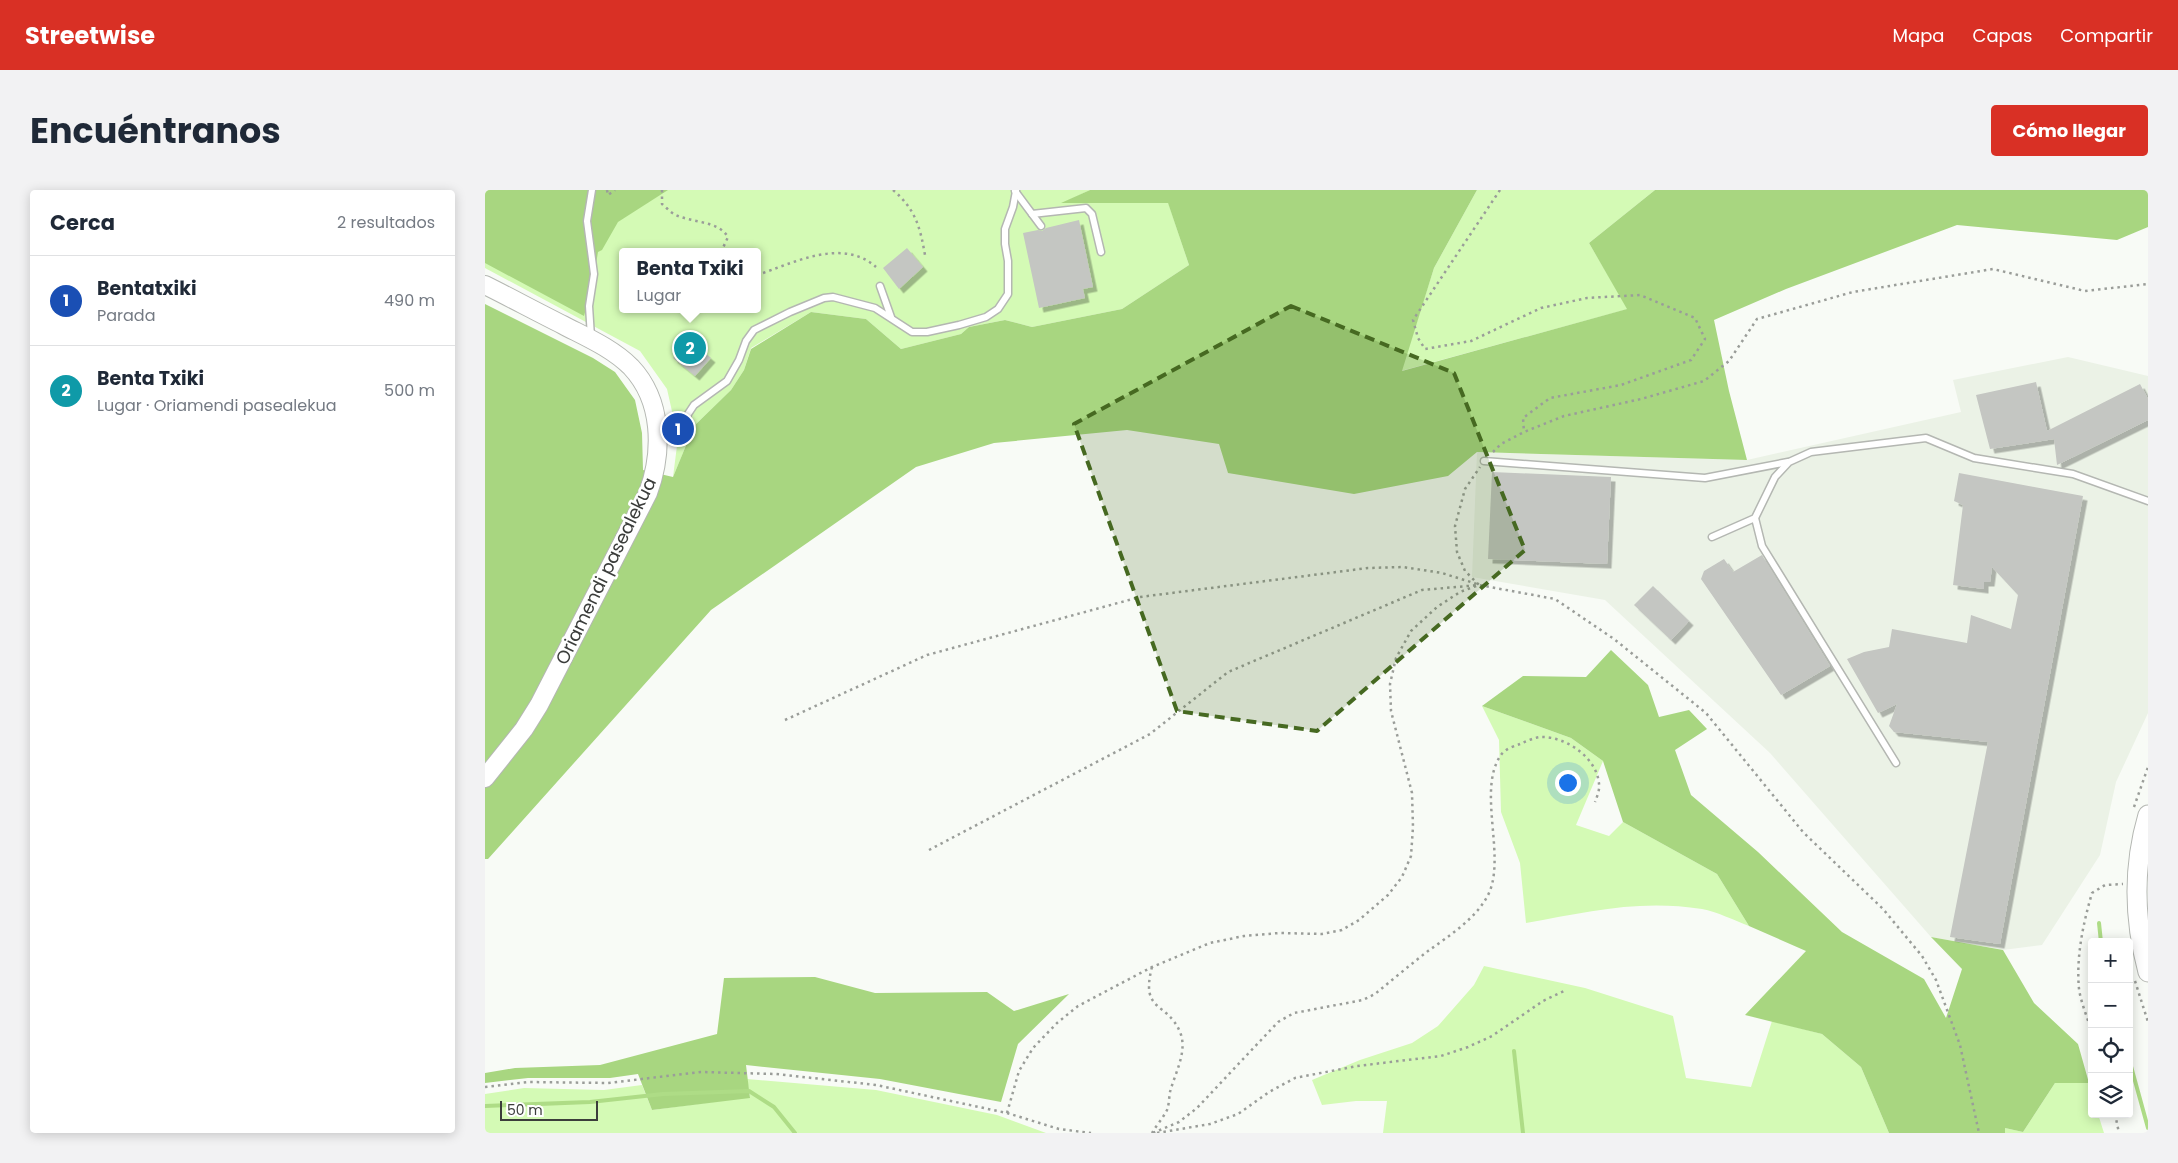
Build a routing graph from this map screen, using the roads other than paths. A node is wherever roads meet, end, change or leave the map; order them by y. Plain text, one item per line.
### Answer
1 (592, 190) edge
2 (1015, 191) edge
3 (1032, 214) junction
4 (1041, 226) dead end
5 (1101, 252) dead end
6 (485, 285) edge
7 (880, 286) dead end
8 (891, 318) junction
9 (591, 339) junction
10 (684, 431) dead end
11 (1485, 460) road end
12 (1789, 462) junction
13 (2148, 500) edge
14 (1755, 518) junction
15 (1712, 537) dead end
16 (1896, 763) dead end
17 (485, 778) edge
18 (2148, 815) edge
19 (2141, 973) edge

1 - 9 lane
2 - 3 lane
2 - 8 lane
3 - 4 lane
3 - 5 lane
6 - 9 main road, Oriamendi pasealekua
7 - 8 lane
8 - 10 lane
9 - 17 main road, Oriamendi pasealekua
11 - 12 lane
12 - 13 lane
12 - 14 lane
14 - 15 lane
14 - 16 lane
18 - 19 main road

